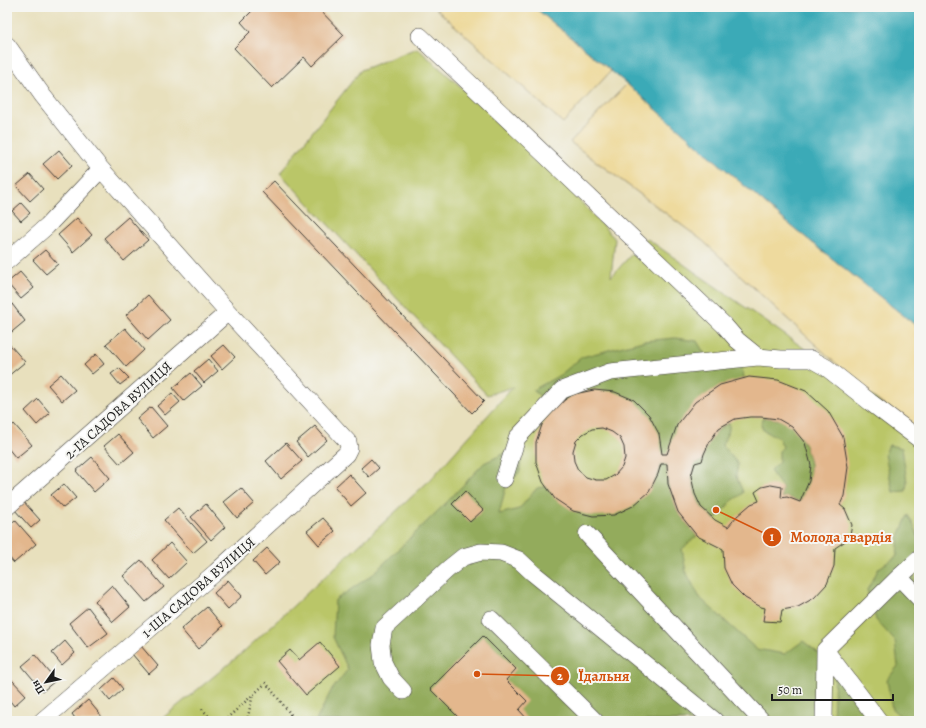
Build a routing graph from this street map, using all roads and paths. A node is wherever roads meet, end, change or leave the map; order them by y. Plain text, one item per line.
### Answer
1 (420, 36) dead end
2 (7, 45) edge
3 (101, 169) junction
4 (7, 261) edge
5 (228, 312) junction
6 (758, 357) junction
7 (919, 439) edge
8 (504, 479) dead end
9 (7, 507) edge
10 (587, 534) dead end
11 (919, 559) edge
12 (899, 577) junction
13 (919, 598) edge
14 (491, 619) dead end
15 (825, 650) junction
16 (403, 691) dead end
17 (253, 694) junction
18 (202, 709) dead end
19 (291, 714) junction
20 (42, 721) edge
21 (213, 721) edge
22 (224, 721) edge
23 (246, 721) edge
24 (284, 721) edge
25 (296, 721) edge
26 (595, 721) edge
27 (715, 721) edge
28 (762, 721) edge
29 (824, 721) edge
30 (879, 721) edge

1 - 6 street
2 - 3 street
3 - 4 street
3 - 5 street
5 - 9 street, 2-ГА САДОВА ВУЛИЦЯ
5 - 20 street, 1-ША САДОВА ВУЛИЦЯ
6 - 7 street
6 - 8 street
10 - 28 street
11 - 12 street
12 - 13 street
12 - 15 street
14 - 26 street
15 - 29 street
15 - 30 street
16 - 27 street
17 - 19 path
17 - 22 path
17 - 23 path
18 - 21 path
19 - 24 path
19 - 25 path

